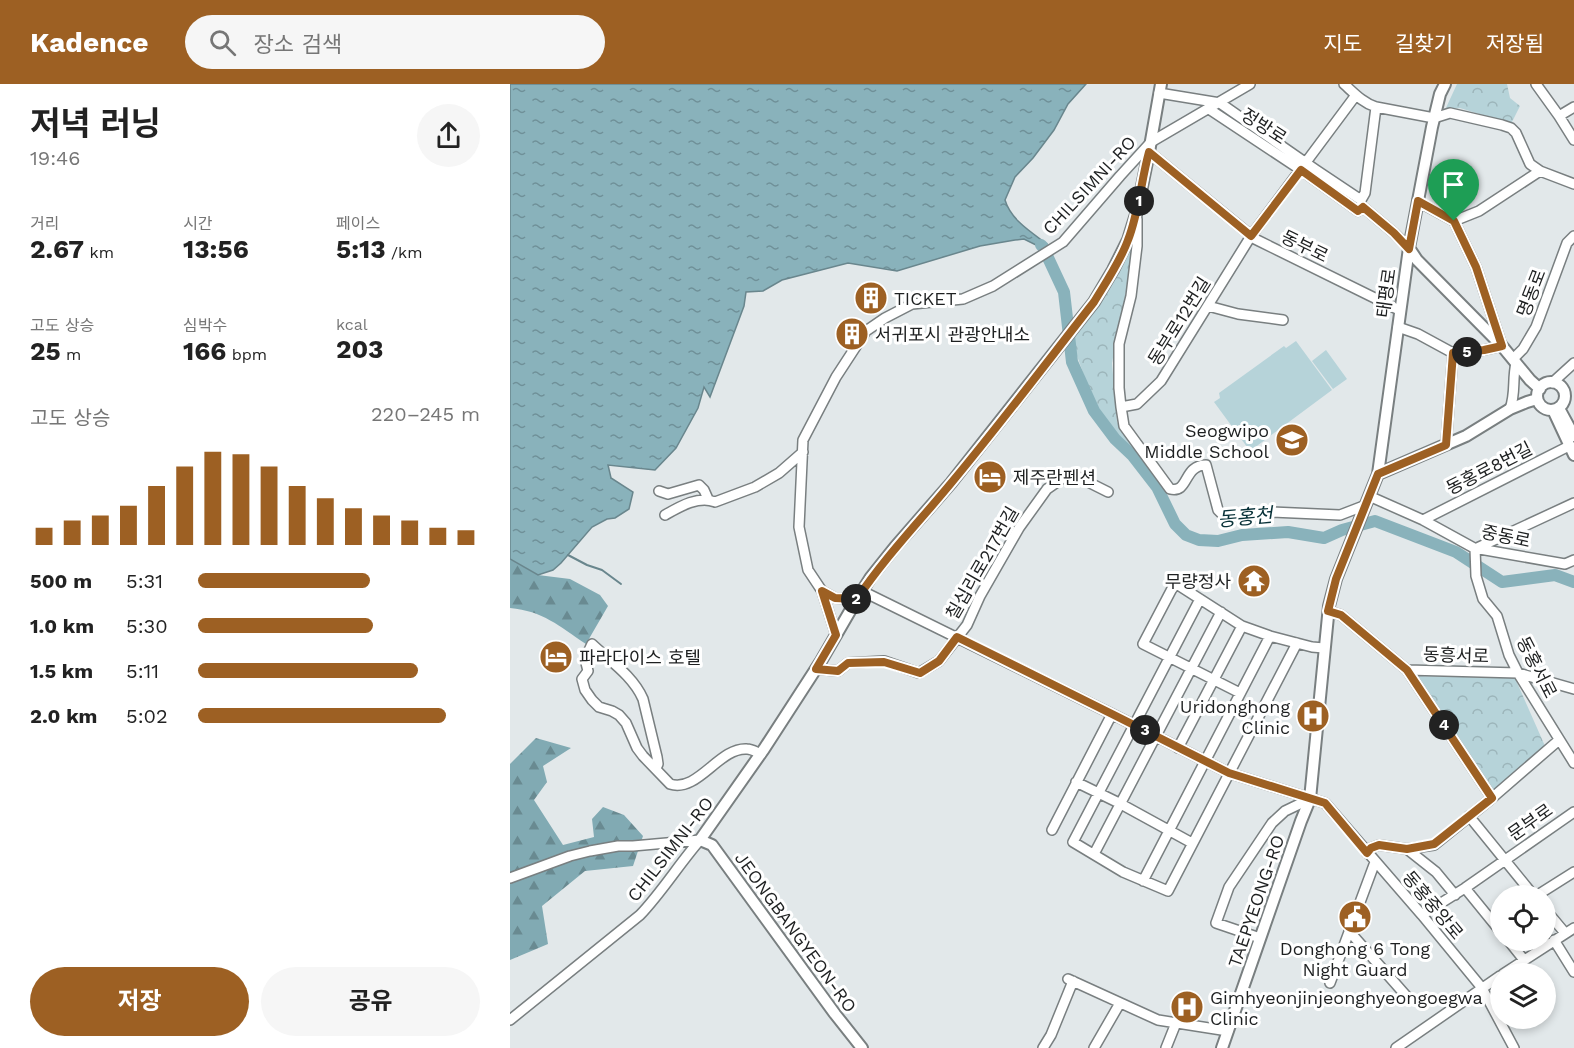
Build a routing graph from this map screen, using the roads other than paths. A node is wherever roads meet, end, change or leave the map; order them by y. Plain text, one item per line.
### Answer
1 (1250, 84) edge
2 (1344, 84) edge
3 (1445, 84) edge
4 (1536, 84) edge
5 (1160, 88) edge
6 (1356, 95) junction
7 (1220, 103) junction
8 (1376, 107) junction
9 (1574, 107) edge
10 (1209, 109) junction
11 (1559, 116) junction
12 (1434, 118) junction
13 (1574, 140) edge
14 (1150, 147) junction
15 (1304, 167) junction
16 (1540, 171) junction
17 (1574, 184) edge
18 (1418, 201) junction
19 (1362, 203) junction
20 (1137, 211) junction
21 (1454, 221) junction
22 (1251, 236) junction
23 (1574, 236) edge
24 (1409, 249) junction
25 (1208, 306) junction
26 (1399, 310) junction
27 (1283, 320) dead end
28 (1398, 327) junction
29 (1502, 346) junction
30 (1453, 353) junction
31 (1515, 361) junction
32 (1574, 363) edge
33 (1552, 383) junction
34 (1538, 394) junction
35 (1563, 403) edge
36 (1121, 407) junction
37 (1510, 408) junction
38 (1446, 445) junction
39 (1572, 445) edge
40 (803, 452) junction
41 (1378, 474) junction
42 (659, 491) dead end
43 (1108, 492) dead end
44 (708, 499) junction
45 (1367, 503) junction
46 (1574, 503) edge
47 (665, 515) dead end
48 (1423, 520) junction
49 (1476, 548) junction
50 (1569, 562) edge
51 (822, 591) junction
52 (860, 595) junction
53 (1200, 599) junction
54 (1328, 611) junction
55 (1221, 612) junction
56 (1242, 626) junction
57 (836, 635) junction
58 (1270, 636) junction
59 (957, 637) junction
60 (1297, 643) junction
61 (1324, 648) junction
62 (1171, 657) junction
63 (1191, 668) junction
64 (816, 669) junction
65 (1407, 670) junction
66 (1518, 673) junction
67 (1214, 679) junction
68 (1574, 689) edge
69 (1240, 693) junction
70 (1112, 714) junction
71 (1135, 725) junction
72 (1155, 735) junction
73 (1559, 740) junction
74 (1178, 748) junction
75 (760, 754) junction
76 (1204, 761) junction
77 (1574, 763) edge
78 (658, 772) junction
79 (1229, 773) junction
80 (1076, 782) junction
81 (1100, 793) junction
82 (1492, 798) junction
83 (1310, 799) junction
84 (1119, 803) junction
85 (1574, 812) edge
86 (1469, 816) junction
87 (1052, 830) dead end
88 (1169, 830) junction
89 (700, 840) junction
90 (1192, 843) junction
91 (1407, 849) junction
92 (1367, 853) junction
93 (1094, 854) junction
94 (1505, 860) junction
95 (1375, 862) junction
96 (1574, 872) edge
97 (510, 878) edge
98 (1143, 881) junction
99 (1526, 885) edge
100 (1553, 885) edge
101 (1466, 888) junction
102 (1455, 895) junction
103 (1422, 915) junction
104 (1490, 918) edge
105 (1556, 918) edge
106 (1570, 930) edge
107 (1349, 931) junction
108 (1260, 938) junction
109 (1556, 939) edge
110 (1556, 943) edge
111 (1517, 951) edge
112 (1538, 951) edge
113 (1524, 960) junction
114 (1520, 963) edge
115 (1574, 972) edge
116 (1330, 983) dead end
117 (1490, 983) edge
118 (1482, 988) junction
119 (1409, 999) dead end
120 (1120, 1003) junction
121 (510, 1020) edge
122 (1176, 1023) junction
123 (1228, 1031) junction
124 (1224, 1047) edge
125 (1401, 1047) edge
126 (862, 1048) edge
127 (1043, 1048) edge
128 (1094, 1048) edge
129 (1166, 1048) edge
130 (1514, 1048) edge

1 - 7 street
2 - 6 street
3 - 12 main road, 태평로
4 - 11 street
5 - 7 street
5 - 14 main road, CHILSIMNI-RO
6 - 8 street
6 - 15 street
7 - 10 street
7 - 15 street, 정방로
8 - 12 street
8 - 19 street
9 - 11 street
10 - 14 street
10 - 15 street, 정방로
11 - 13 street
12 - 16 street
12 - 18 main road, 태평로
14 - 20 main road, CHILSIMNI-RO
14 - 22 street, 동부로
14 - 40 street, CHILSIMNI-RO
15 - 19 street, 정방로
15 - 22 street
16 - 17 street
16 - 21 street
18 - 21 street
18 - 24 main road, 태평로
19 - 24 street, 정방로
20 - 36 street
20 - 52 main road, CHILSIMNI-RO
21 - 29 street
22 - 25 street, 동부로12번길
22 - 26 street, 동부로
23 - 31 street, 명동로
24 - 26 main road, 태평로
24 - 29 main road, 정방로
25 - 27 street
25 - 36 street, 동부로12번길
26 - 28 main road, 태평로
28 - 30 street
28 - 41 main road, 태평로
29 - 30 street
29 - 31 main road, 정방로
30 - 38 street
31 - 34 main road, 정방로
31 - 37 street
32 - 33 street
33 - 34 main road
33 - 35 main road
34 - 35 main road
34 - 37 main road
35 - 39 main road
36 - 45 street
37 - 38 main road
38 - 41 main road
39 - 48 street, 동홍로8번길
40 - 44 street
40 - 51 street, CHILSIMNI-RO
41 - 45 main road
42 - 44 street
43 - 59 street, 칠십리로217번길
44 - 47 street
45 - 48 street, 중동로
45 - 54 main road
46 - 49 street
48 - 49 street, 중동로
49 - 50 street, 중동로
49 - 66 street, 동홍서로
51 - 52 street, 동홍중앙로
51 - 57 street, CHILSIMNI-RO
52 - 57 main road, CHILSIMNI-RO
52 - 59 street, 동홍중앙로
53 - 55 street
53 - 62 street
53 - 62 street
54 - 61 main road
54 - 65 street
55 - 56 street
55 - 63 street
56 - 58 street
56 - 67 street
57 - 64 main road, CHILSIMNI-RO
58 - 60 street
58 - 69 street
59 - 64 street, 칠십리로217번길
59 - 70 street, 동홍중앙로
60 - 61 street
60 - 79 street
61 - 83 main road
62 - 63 street
62 - 71 street
63 - 67 street
63 - 72 street
64 - 75 main road, CHILSIMNI-RO
65 - 66 street, 동흥서로
65 - 82 street
66 - 68 street, 동흥서로
66 - 73 street, 동홍서로
67 - 69 street
67 - 74 street
69 - 76 street
70 - 71 street, 동홍중앙로
70 - 80 street
71 - 72 street, 동홍중앙로
71 - 81 street
72 - 74 street, 동홍중앙로
72 - 84 street
73 - 77 street, 동홍서로
73 - 82 street
74 - 76 street, 동홍중앙로
75 - 78 street, CHILSIMNI-RO
75 - 89 main road, CHILSIMNI-RO
76 - 79 street, 동홍중앙로
76 - 88 street
78 - 78 street
79 - 83 street, 동홍중앙로
79 - 90 street
80 - 81 street
80 - 87 street
81 - 84 street
81 - 93 street
82 - 86 street
83 - 92 street, 동홍중앙로
83 - 108 main road, TAEPYEONG-RO
83 - 108 street
84 - 88 street
84 - 93 street
85 - 94 street, 문부로
86 - 91 street
86 - 94 street
88 - 90 street
88 - 98 street
89 - 97 street
89 - 121 street, CHILSIMNI-RO
89 - 126 main road, JEONGBANGYEON-RO
90 - 98 street
91 - 92 street
91 - 102 street
92 - 95 street, 동홍중앙로
93 - 98 street
94 - 99 street, 문부로
94 - 101 street, 문부로
95 - 103 street, 동홍중앙로
95 - 107 street
96 - 100 street
101 - 102 street, 문부로
101 - 104 street
102 - 103 street, 문부로
103 - 118 street, 동홍중앙로
105 - 106 street
106 - 109 street
107 - 116 street
107 - 119 street
108 - 123 main road, TAEPYEONG-RO
110 - 115 street
111 - 113 street
112 - 113 street
113 - 114 street
117 - 118 street
118 - 125 street
118 - 130 street, 동홍중앙로
120 - 122 street
120 - 127 street
120 - 128 street
122 - 123 street
122 - 129 street
123 - 124 main road, TAEPYEONG-RO

